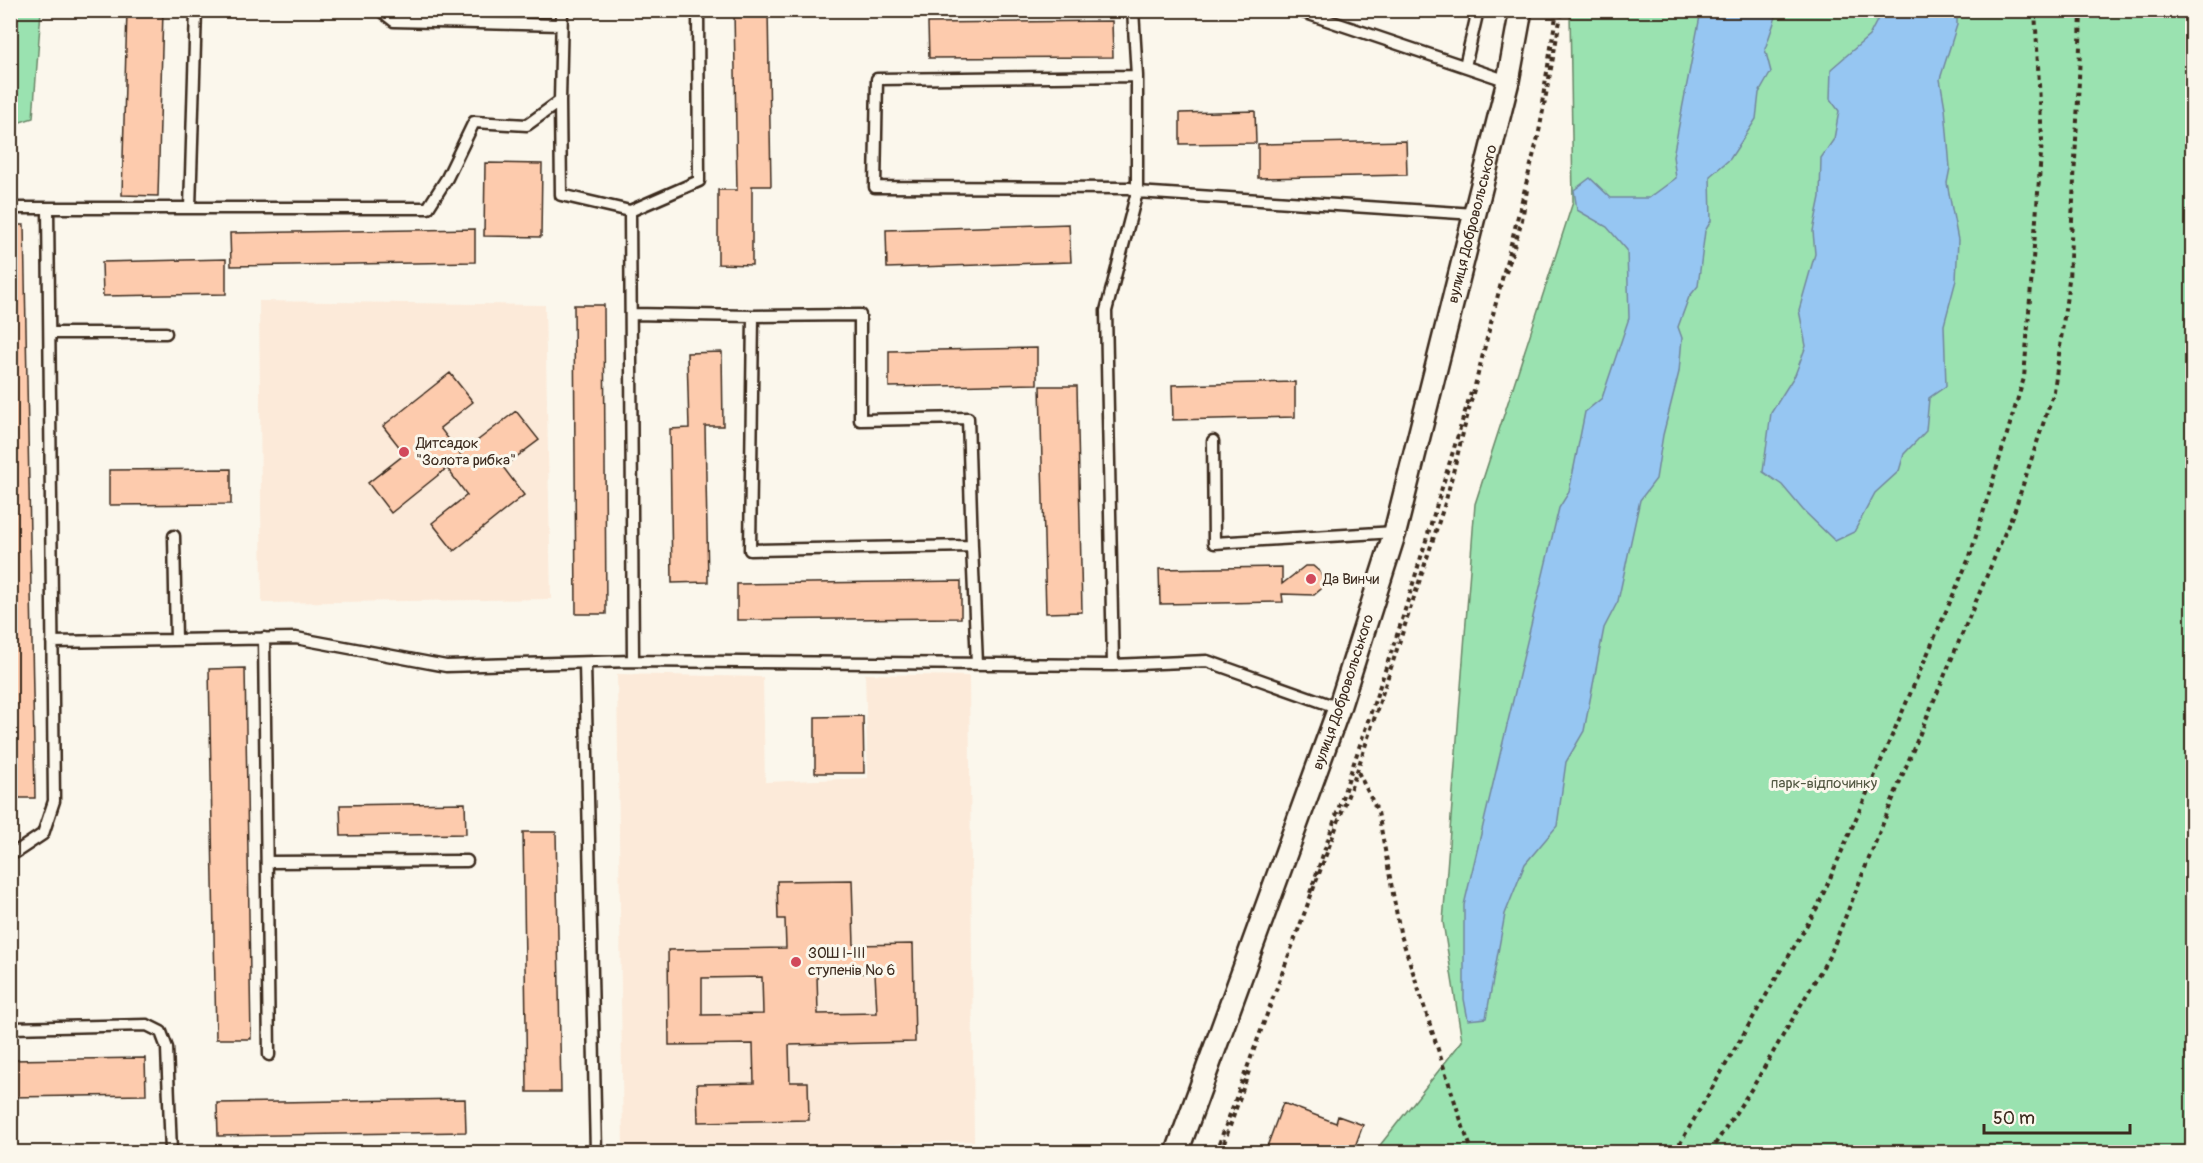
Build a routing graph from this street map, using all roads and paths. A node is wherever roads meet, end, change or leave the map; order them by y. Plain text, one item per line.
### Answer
1 (196, 10) edge
2 (380, 10) edge
3 (561, 10) edge
4 (698, 10) edge
5 (1133, 10) edge
6 (1298, 10) edge
7 (1479, 10) edge
8 (1521, 10) edge
9 (1559, 10) edge
10 (2035, 10) edge
11 (2081, 10) edge
12 (561, 25) junction
13 (1465, 66) junction
14 (1137, 76) junction
15 (1508, 81) junction
16 (560, 101) junction
17 (1137, 192) junction
18 (10, 208) edge
19 (48, 208) junction
20 (190, 208) junction
21 (630, 211) junction
22 (1475, 214) junction
23 (631, 314) junction
24 (753, 316) junction
25 (1488, 332) junction
26 (50, 333) junction
27 (166, 333) dead end
28 (1213, 441) dead end
29 (1395, 532) junction
30 (174, 536) dead end
31 (972, 546) junction
32 (264, 638) junction
33 (176, 640) junction
34 (52, 642) junction
35 (633, 661) junction
36 (585, 663) junction
37 (976, 664) junction
38 (1113, 665) junction
39 (1339, 708) junction
40 (1357, 771) junction
41 (10, 853) edge
42 (467, 861) dead end
43 (267, 862) junction
44 (1279, 982) junction
45 (11, 1028) edge
46 (269, 1055) dead end
47 (171, 1152) edge
48 (596, 1152) edge
49 (1177, 1152) edge
50 (1216, 1152) edge
51 (1221, 1152) edge
52 (1473, 1152) edge
53 (1675, 1152) edge
54 (1710, 1152) edge

1 - 20 lane
2 - 12 lane
3 - 12 lane
4 - 21 lane
5 - 14 lane
6 - 13 lane
7 - 13 lane
8 - 15 street, вулиця Добровольського
9 - 25 path
10 - 53 path
11 - 54 path
12 - 16 lane
13 - 15 lane
14 - 17 lane
14 - 17 lane
15 - 22 street, вулиця Добровольського
16 - 20 lane
16 - 21 lane
17 - 22 lane
17 - 38 lane
18 - 19 lane
19 - 20 lane
19 - 26 lane
21 - 23 lane
22 - 29 street, вулиця Добровольського
23 - 24 lane
23 - 35 lane
24 - 31 lane
24 - 31 lane
25 - 40 path
25 - 44 path
26 - 27 lane
26 - 34 lane
28 - 29 lane
29 - 39 street, вулиця Добровольського
30 - 33 lane
31 - 37 lane
32 - 33 lane
32 - 36 lane
32 - 43 lane
33 - 34 lane
34 - 41 lane
35 - 36 lane
35 - 37 lane
36 - 48 lane
37 - 38 lane
38 - 39 lane
39 - 49 street, вулиця Добровольського
40 - 44 path
40 - 52 path
42 - 43 lane
43 - 46 lane
44 - 50 path
44 - 51 path
45 - 47 lane

